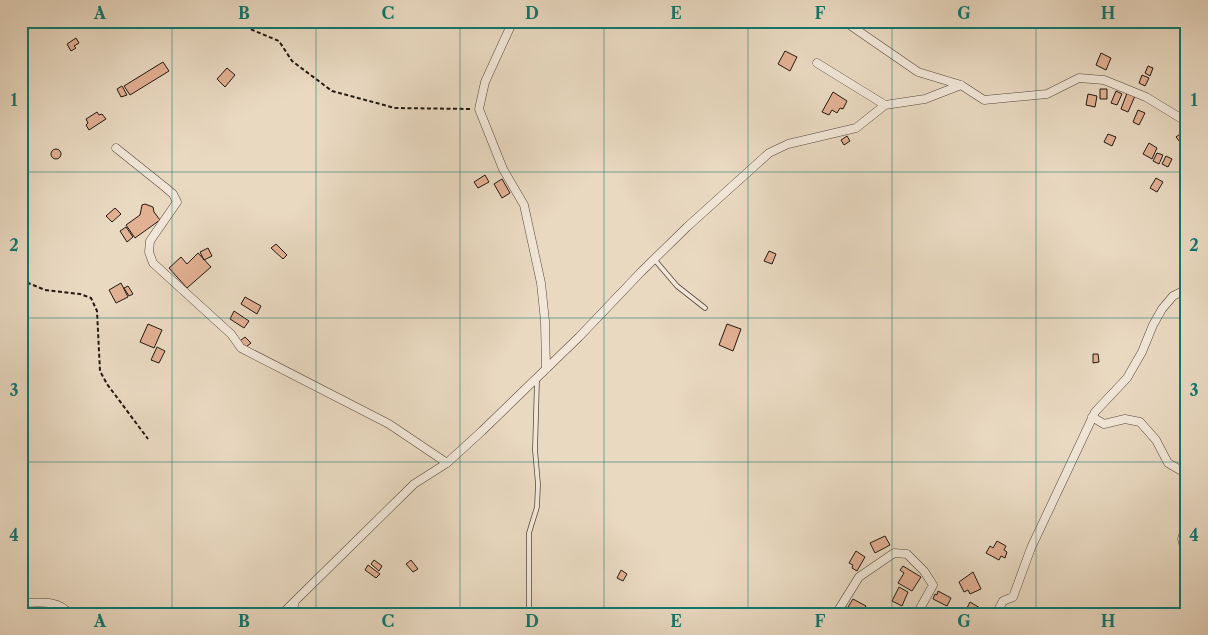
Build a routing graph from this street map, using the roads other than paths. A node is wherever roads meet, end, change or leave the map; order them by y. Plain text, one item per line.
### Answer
1 (513, 21) edge
2 (844, 21) edge
3 (816, 63) dead end
4 (961, 85) junction
5 (885, 105) junction
6 (1186, 120) edge
7 (116, 148) dead end
8 (654, 259) junction
9 (1187, 289) edge
10 (705, 308) dead end
11 (546, 369) junction
12 (537, 378) junction
13 (1092, 417) junction
14 (447, 463) junction
15 (1187, 474) edge
16 (1187, 521) edge
17 (1187, 558) edge
18 (295, 601) junction
19 (21, 603) edge
20 (69, 614) edge
21 (282, 614) edge
22 (292, 614) edge
23 (529, 614) edge
24 (836, 614) edge
25 (917, 614) edge
26 (996, 614) edge

1 - 11 street
2 - 4 street
3 - 5 street
4 - 5 street
4 - 6 street
5 - 8 street
7 - 14 street
8 - 10 lane
8 - 11 street
9 - 13 street
11 - 12 street
12 - 14 street
12 - 23 lane
13 - 15 street
13 - 26 street
14 - 18 street
16 - 17 street
18 - 21 street
18 - 22 street
19 - 20 street
24 - 25 street

